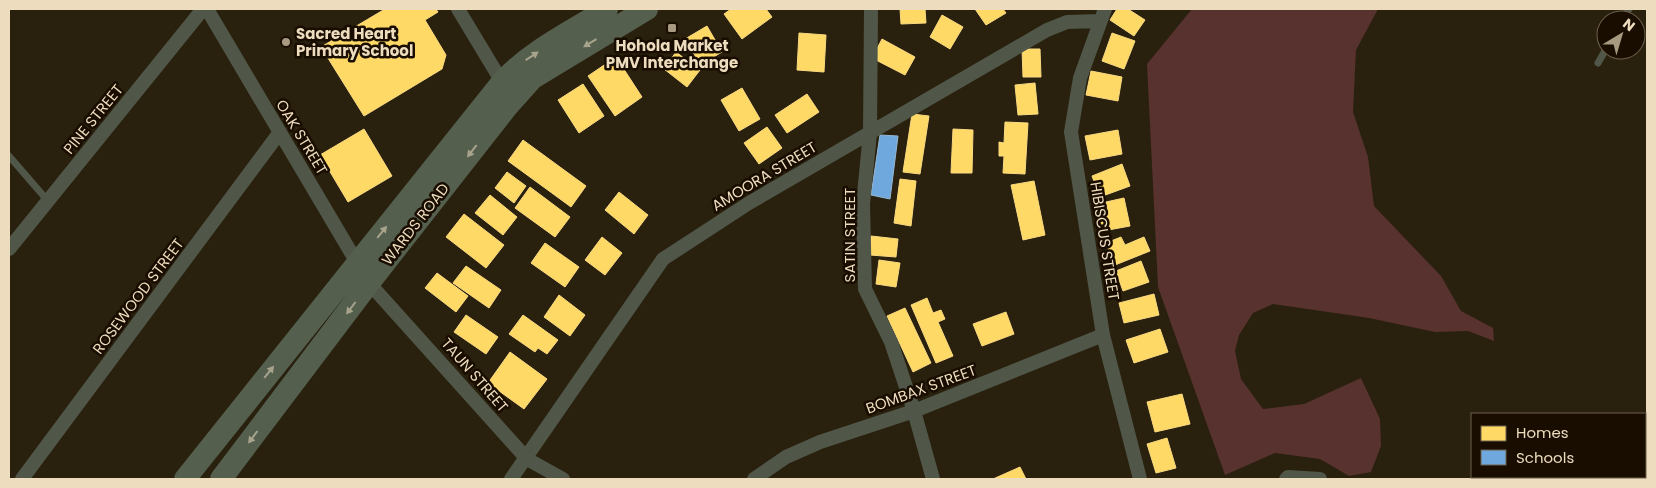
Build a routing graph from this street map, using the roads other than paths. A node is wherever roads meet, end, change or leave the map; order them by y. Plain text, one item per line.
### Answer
1 (205, 9) edge
2 (458, 9) edge
3 (607, 9) edge
4 (647, 9) edge
5 (871, 9) edge
6 (1102, 15) edge
7 (1600, 60) edge
8 (1598, 63) dead end
9 (502, 82) junction
10 (507, 107) junction
11 (280, 132) junction
12 (870, 133) junction
13 (9, 156) edge
14 (48, 201) junction
15 (9, 249) edge
16 (358, 262) junction
17 (370, 283) junction
18 (1104, 335) junction
19 (914, 411) junction
20 (526, 459) junction
21 (22, 479) edge
22 (185, 479) edge
23 (221, 479) edge
24 (511, 479) edge
25 (563, 479) edge
26 (754, 479) edge
27 (933, 479) edge
28 (1140, 479) edge
29 (1286, 479) edge
30 (1320, 479) edge

1 - 11 street, OAK STREET
1 - 14 street, PINE STREET
2 - 9 street
9 -> 3 main road, WARDS ROAD
4 -> 10 main road, WARDS ROAD
5 - 12 street, SATIN STREET
6 - 12 street, AMOORA STREET
6 - 18 street, HIBISCUS STREET
7 - 8 lane
9 - 10 street
16 -> 9 main road, WARDS ROAD
10 -> 17 main road, WARDS ROAD
11 - 16 street, OAK STREET
11 - 21 street, ROSEWOOD STREET
12 - 19 street, SATIN STREET
12 - 20 street, AMOORA STREET
13 - 14 lane
14 - 15 street, PINE STREET
16 - 17 street, OAK STREET
22 -> 16 main road, WARDS ROAD
17 - 20 street, TAUN STREET
17 -> 23 main road, WARDS ROAD
18 - 19 street, BOMBAX STREET
18 - 28 street, HIBISCUS STREET
19 - 26 street, BOMBAX STREET
19 - 27 street, SATIN STREET
20 - 24 street, AMOORA STREET
20 - 25 street, TAUN STREET
29 - 30 street

